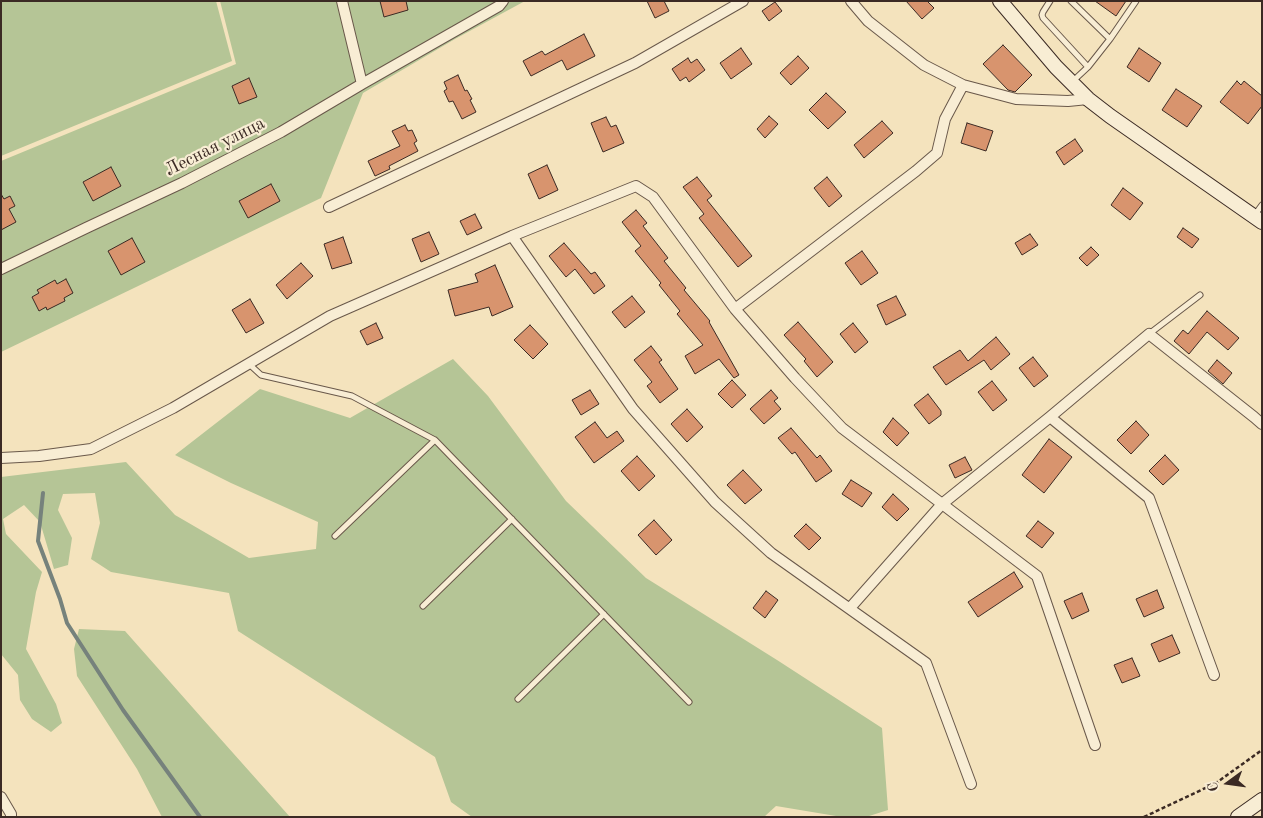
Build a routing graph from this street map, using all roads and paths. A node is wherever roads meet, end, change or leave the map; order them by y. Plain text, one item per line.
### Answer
1 (342, 1) edge
2 (503, 1) edge
3 (743, 1) edge
4 (851, 1) edge
5 (1000, 1) edge
6 (1050, 1) edge
7 (1071, 1) edge
8 (1136, 1) edge
9 (1110, 39) junction
10 (1088, 67) junction
11 (1071, 83) junction
12 (362, 84) junction
13 (963, 85) junction
14 (1088, 99) junction
15 (1262, 204) edge
16 (329, 207) dead end
17 (1258, 219) edge
18 (512, 236) junction
19 (1, 269) edge
20 (1200, 295) dead end
21 (735, 309) junction
22 (1149, 334) junction
23 (249, 364) junction
24 (1050, 417) junction
25 (1262, 424) edge
26 (435, 440) junction
27 (1, 458) edge
28 (942, 504) junction
29 (512, 518) junction
30 (335, 536) dead end
31 (423, 606) dead end
32 (850, 608) junction
33 (604, 614) junction
34 (1214, 674) dead end
35 (518, 699) dead end
36 (689, 702) dead end
37 (1095, 745) dead end
38 (1262, 750) edge
39 (970, 784) dead end
40 (1, 797) edge
41 (1262, 800) edge
42 (11, 815) edge
43 (1144, 817) edge
44 (1238, 817) edge

1 - 12 street
2 - 12 street, Лесная улица
3 - 16 street
4 - 13 street
5 - 11 main road
6 - 10 lane
7 - 9 lane
8 - 9 lane
9 - 10 lane
10 - 11 lane
11 - 14 main road
12 - 19 street, Лесная улица
13 - 14 street
13 - 21 street
14 - 17 main road
15 - 17 lane
18 - 21 street
18 - 23 street
18 - 32 street
20 - 22 lane
21 - 28 street
22 - 24 street
22 - 25 street
23 - 26 lane
23 - 27 street
24 - 28 street
24 - 34 street
26 - 29 lane
26 - 30 lane
28 - 32 street
28 - 37 street
29 - 31 lane
29 - 33 lane
32 - 39 street
33 - 35 lane
33 - 36 lane
38 - 43 path
40 - 42 street
41 - 44 main road

